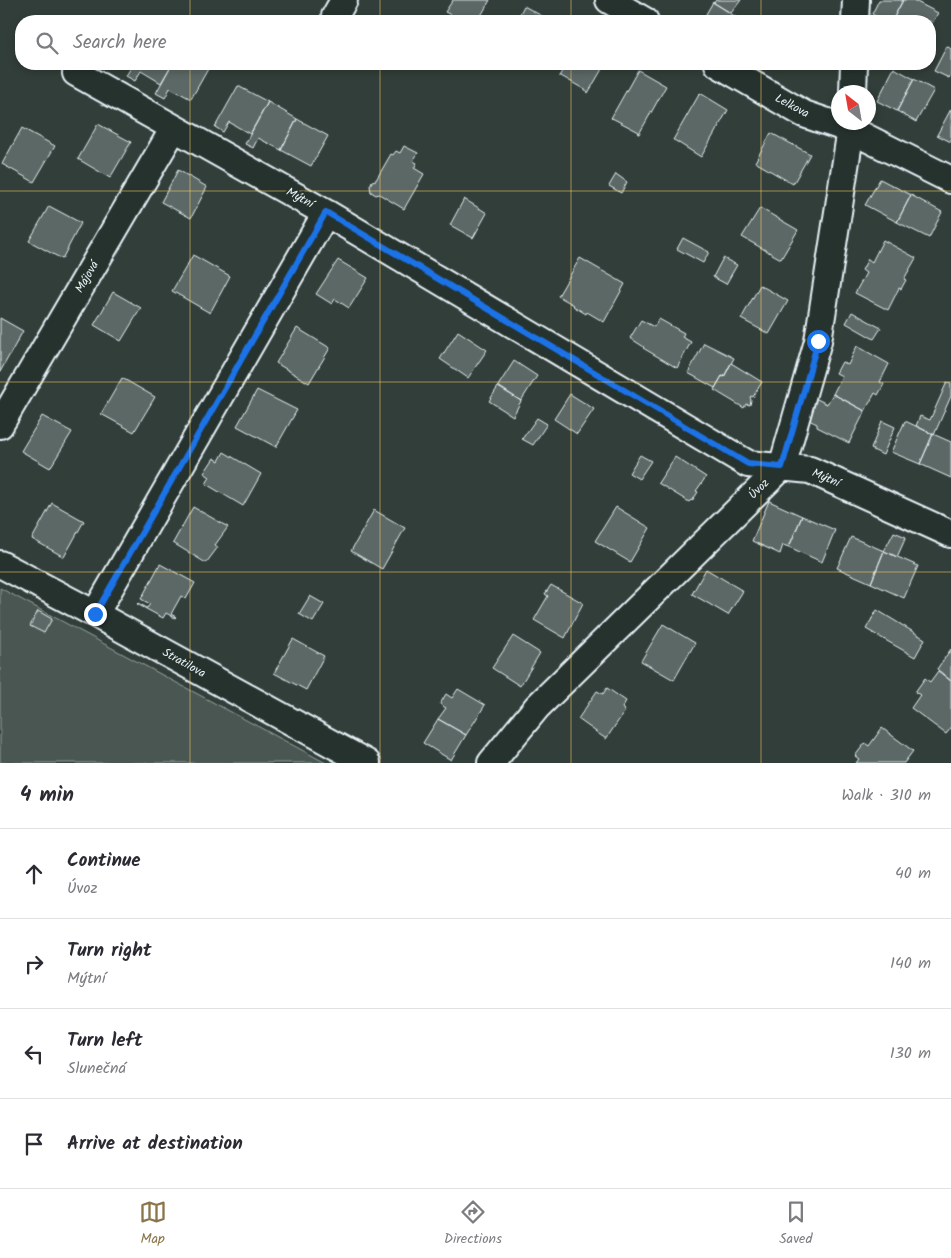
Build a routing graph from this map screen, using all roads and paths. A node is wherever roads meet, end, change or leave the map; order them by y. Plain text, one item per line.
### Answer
1 (609, 0) edge
2 (856, 0) edge
3 (635, 15) edge
4 (855, 15) edge
5 (728, 70) edge
6 (854, 70) edge
7 (76, 73) dead end
8 (853, 85) edge
9 (831, 121) edge
10 (174, 128) junction
11 (851, 130) edge
12 (859, 130) edge
13 (951, 180) edge
14 (326, 212) junction
15 (0, 426) edge
16 (782, 467) junction
17 (951, 534) edge
18 (0, 564) edge
19 (95, 614) junction
20 (367, 763) edge
21 (491, 763) edge

1 - 3 street
2 - 4 street
5 - 9 street, Lelkova
6 - 8 street
7 - 10 street, Mýtní
10 - 14 street, Mýtní
10 - 15 street, Májová
11 - 16 street, Úvoz
12 - 13 street, Lelkova
14 - 16 street, Mýtní
14 - 19 street
16 - 17 street, Mýtní
16 - 21 street, Úvoz
18 - 19 street, Stratilova
19 - 20 street, Stratilova

